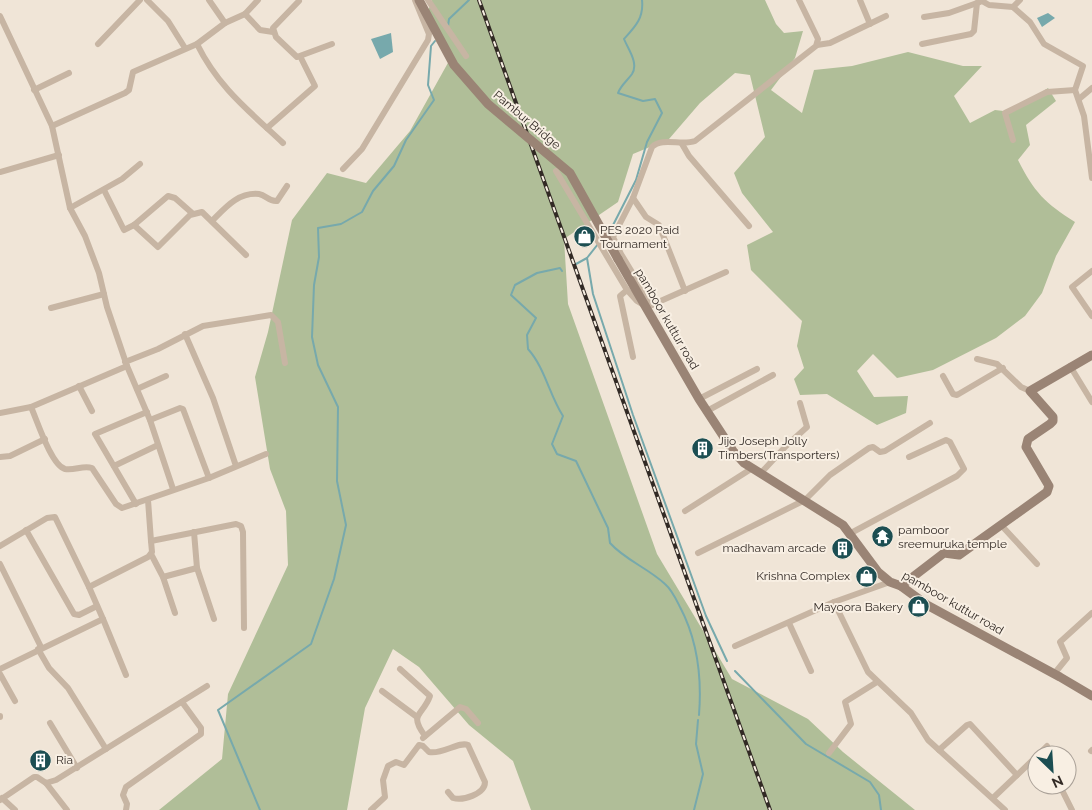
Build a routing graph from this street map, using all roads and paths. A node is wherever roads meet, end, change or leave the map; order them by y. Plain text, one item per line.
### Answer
1 (140, 0) edge
2 (147, 0) edge
3 (209, 0) edge
4 (258, 0) edge
5 (415, 0) edge
6 (419, 0) edge
7 (428, 0) edge
8 (799, 0) edge
9 (860, 0) edge
10 (1020, 0) edge
11 (300, 1) edge
12 (979, 1) edge
13 (1013, 7) junction
14 (245, 14) junction
15 (0, 16) edge
16 (886, 16) dead end
17 (924, 17) dead end
18 (225, 23) junction
19 (870, 24) junction
20 (273, 32) junction
21 (98, 44) dead end
22 (197, 44) junction
23 (332, 44) dead end
24 (922, 44) dead end
25 (818, 45) junction
26 (185, 48) junction
27 (466, 56) dead end
28 (301, 58) junction
29 (69, 73) dead end
30 (1092, 88) edge
31 (34, 90) junction
32 (1075, 90) junction
33 (1079, 99) junction
34 (52, 126) junction
35 (267, 128) junction
36 (1013, 140) dead end
37 (283, 143) dead end
38 (682, 144) junction
39 (1090, 152) edge
40 (60, 156) junction
41 (140, 164) dead end
42 (343, 169) dead end
43 (556, 171) dead end
44 (0, 172) edge
45 (1092, 178) edge
46 (287, 186) dead end
47 (104, 190) junction
48 (633, 198) junction
49 (70, 208) junction
50 (192, 213) junction
51 (212, 221) junction
52 (134, 225) junction
53 (750, 226) dead end
54 (246, 255) dead end
55 (618, 259) joint
56 (1092, 271) edge
57 (726, 272) dead end
58 (627, 290) junction
59 (685, 290) junction
60 (104, 294) junction
61 (649, 306) junction
62 (51, 308) dead end
63 (1092, 316) edge
64 (185, 334) junction
65 (1092, 354) edge
66 (633, 357) dead end
67 (977, 359) dead end
68 (126, 364) junction
69 (285, 364) dead end
70 (1070, 366) junction
71 (1003, 368) junction
72 (757, 369) dead end
73 (773, 375) dead end
74 (166, 376) dead end
75 (943, 376) dead end
76 (79, 386) junction
77 (137, 389) junction
78 (1030, 391) junction
79 (699, 399) junction
80 (1092, 402) edge
81 (800, 403) dead end
82 (31, 407) junction
83 (92, 411) dead end
84 (707, 411) junction
85 (147, 412) junction
86 (0, 413) edge
87 (150, 420) junction
88 (930, 423) dead end
89 (44, 440) junction
90 (158, 445) junction
91 (266, 454) dead end
92 (0, 457) edge
93 (909, 458) dead end
94 (114, 466) junction
95 (236, 466) junction
96 (751, 468) junction
97 (760, 474) junction
98 (209, 478) junction
99 (173, 489) junction
100 (148, 500) junction
101 (804, 500) junction
102 (136, 504) junction
103 (685, 511) dead end
104 (1001, 525) junction
105 (26, 530) junction
106 (194, 532) junction
107 (851, 533) junction
108 (151, 540) junction
109 (0, 546) edge
110 (698, 553) dead end
111 (151, 554) junction
112 (0, 564) edge
113 (1037, 564) dead end
114 (197, 568) junction
115 (163, 577) junction
116 (890, 582) junction
117 (901, 586) junction
118 (89, 587) junction
119 (834, 602) junction
120 (97, 606) junction
121 (1092, 613) edge
122 (175, 614) dead end
123 (103, 619) junction
124 (214, 619) dead end
125 (789, 623) junction
126 (244, 628) dead end
127 (735, 646) dead end
128 (40, 648) junction
129 (0, 669) edge
130 (400, 669) dead end
131 (812, 671) dead end
132 (0, 674) edge
133 (126, 674) dead end
134 (1054, 674) junction
135 (877, 682) junction
136 (208, 686) dead end
137 (382, 691) dead end
138 (1092, 696) edge
139 (15, 701) dead end
140 (182, 702) junction
141 (417, 717) junction
142 (50, 723) dead end
143 (478, 723) dead end
144 (425, 736) junction
145 (419, 745) junction
146 (106, 749) junction
147 (938, 750) junction
148 (829, 753) dead end
149 (1027, 766) edge
150 (77, 768) junction
151 (1017, 775) junction
152 (46, 783) junction
153 (448, 792) dead end
154 (1064, 795) edge
155 (993, 798) junction
156 (1, 799) edge
157 (15, 810) edge
158 (67, 810) edge
159 (126, 810) edge
160 (371, 810) edge
161 (1005, 810) edge
162 (1072, 810) edge

1 - 21 street
2 - 26 street
3 - 18 street
4 - 14 street
5 - 42 street
6 - 55 main road, Pambur Bridge, bridge
7 - 27 street
8 - 25 street
9 - 19 street
10 - 13 street
11 - 20 street
12 - 13 street
12 - 17 street
12 - 24 street
13 - 32 street
14 - 18 street
14 - 20 street
15 - 31 street
16 - 19 street
18 - 22 street
19 - 25 street
20 - 28 street
22 - 26 street
22 - 35 street
23 - 28 street
25 - 38 street
26 - 34 street
28 - 35 street
29 - 31 street
30 - 33 street
31 - 34 street
32 - 33 street
32 - 36 street
33 - 39 street
34 - 40 street
35 - 37 street
38 - 48 street
38 - 53 street
39 - 45 street
40 - 44 street
40 - 49 street
41 - 47 street
43 - 58 street
46 - 51 street
47 - 49 street
47 - 52 street
48 - 59 street
48 - 61 street
49 - 60 street
50 - 51 street
50 - 52 street
50 - 52 street
51 - 54 street
55 - 61 main road, pamboor kuttur road
56 - 63 street
57 - 59 street
58 - 61 street
58 - 66 street
59 - 61 street
60 - 62 street
60 - 68 street
61 - 79 main road, pamboor kuttur road
64 - 68 street
64 - 69 street
64 - 95 street
65 - 70 main road
67 - 71 street
68 - 76 street
68 - 77 street
70 - 78 main road
70 - 80 street
71 - 75 street
71 - 78 street
72 - 79 street
73 - 84 street
74 - 77 street
76 - 82 street
76 - 83 street
77 - 85 street
78 - 104 main road
79 - 84 main road, pamboor kuttur road
81 - 97 street
82 - 86 street
82 - 89 street
84 - 96 main road, pamboor kuttur road
85 - 87 street
85 - 94 street
87 - 90 street
87 - 98 street
88 - 101 street
89 - 92 street
89 - 102 street
90 - 94 street
90 - 99 street
91 - 95 street
93 - 107 street
94 - 102 street
95 - 98 street
96 - 97 main road, pamboor kuttur road
96 - 103 street
97 - 101 main road, pamboor kuttur road
98 - 99 street
99 - 100 street
100 - 102 street
100 - 108 street
101 - 107 main road, pamboor kuttur road
101 - 110 street
104 - 113 street
104 - 117 main road
105 - 109 street
105 - 118 street
105 - 120 street
106 - 108 street
106 - 114 street
106 - 126 street
107 - 116 main road, pamboor kuttur road
108 - 111 street
111 - 115 street
111 - 118 street
112 - 128 street
114 - 115 street
114 - 124 street
115 - 122 street
116 - 117 main road, pamboor kuttur road
116 - 119 street
117 - 134 main road, pamboor kuttur road
118 - 120 street
119 - 125 street
119 - 135 street
120 - 123 street
121 - 134 street
123 - 128 street
123 - 133 street
125 - 127 street
125 - 131 street
128 - 129 street
128 - 146 street
130 - 141 street
132 - 139 street
134 - 138 main road, pamboor kuttur road
135 - 147 street
135 - 148 street
136 - 140 street
137 - 141 street
140 - 146 street
140 - 159 street
141 - 144 street
142 - 150 street
143 - 144 street
144 - 145 street
145 - 153 street
145 - 160 street
146 - 150 street
147 - 151 street
147 - 155 street
149 - 151 street
150 - 152 street
151 - 155 street
152 - 156 street
152 - 158 street
154 - 162 street
155 - 161 street
156 - 157 street

